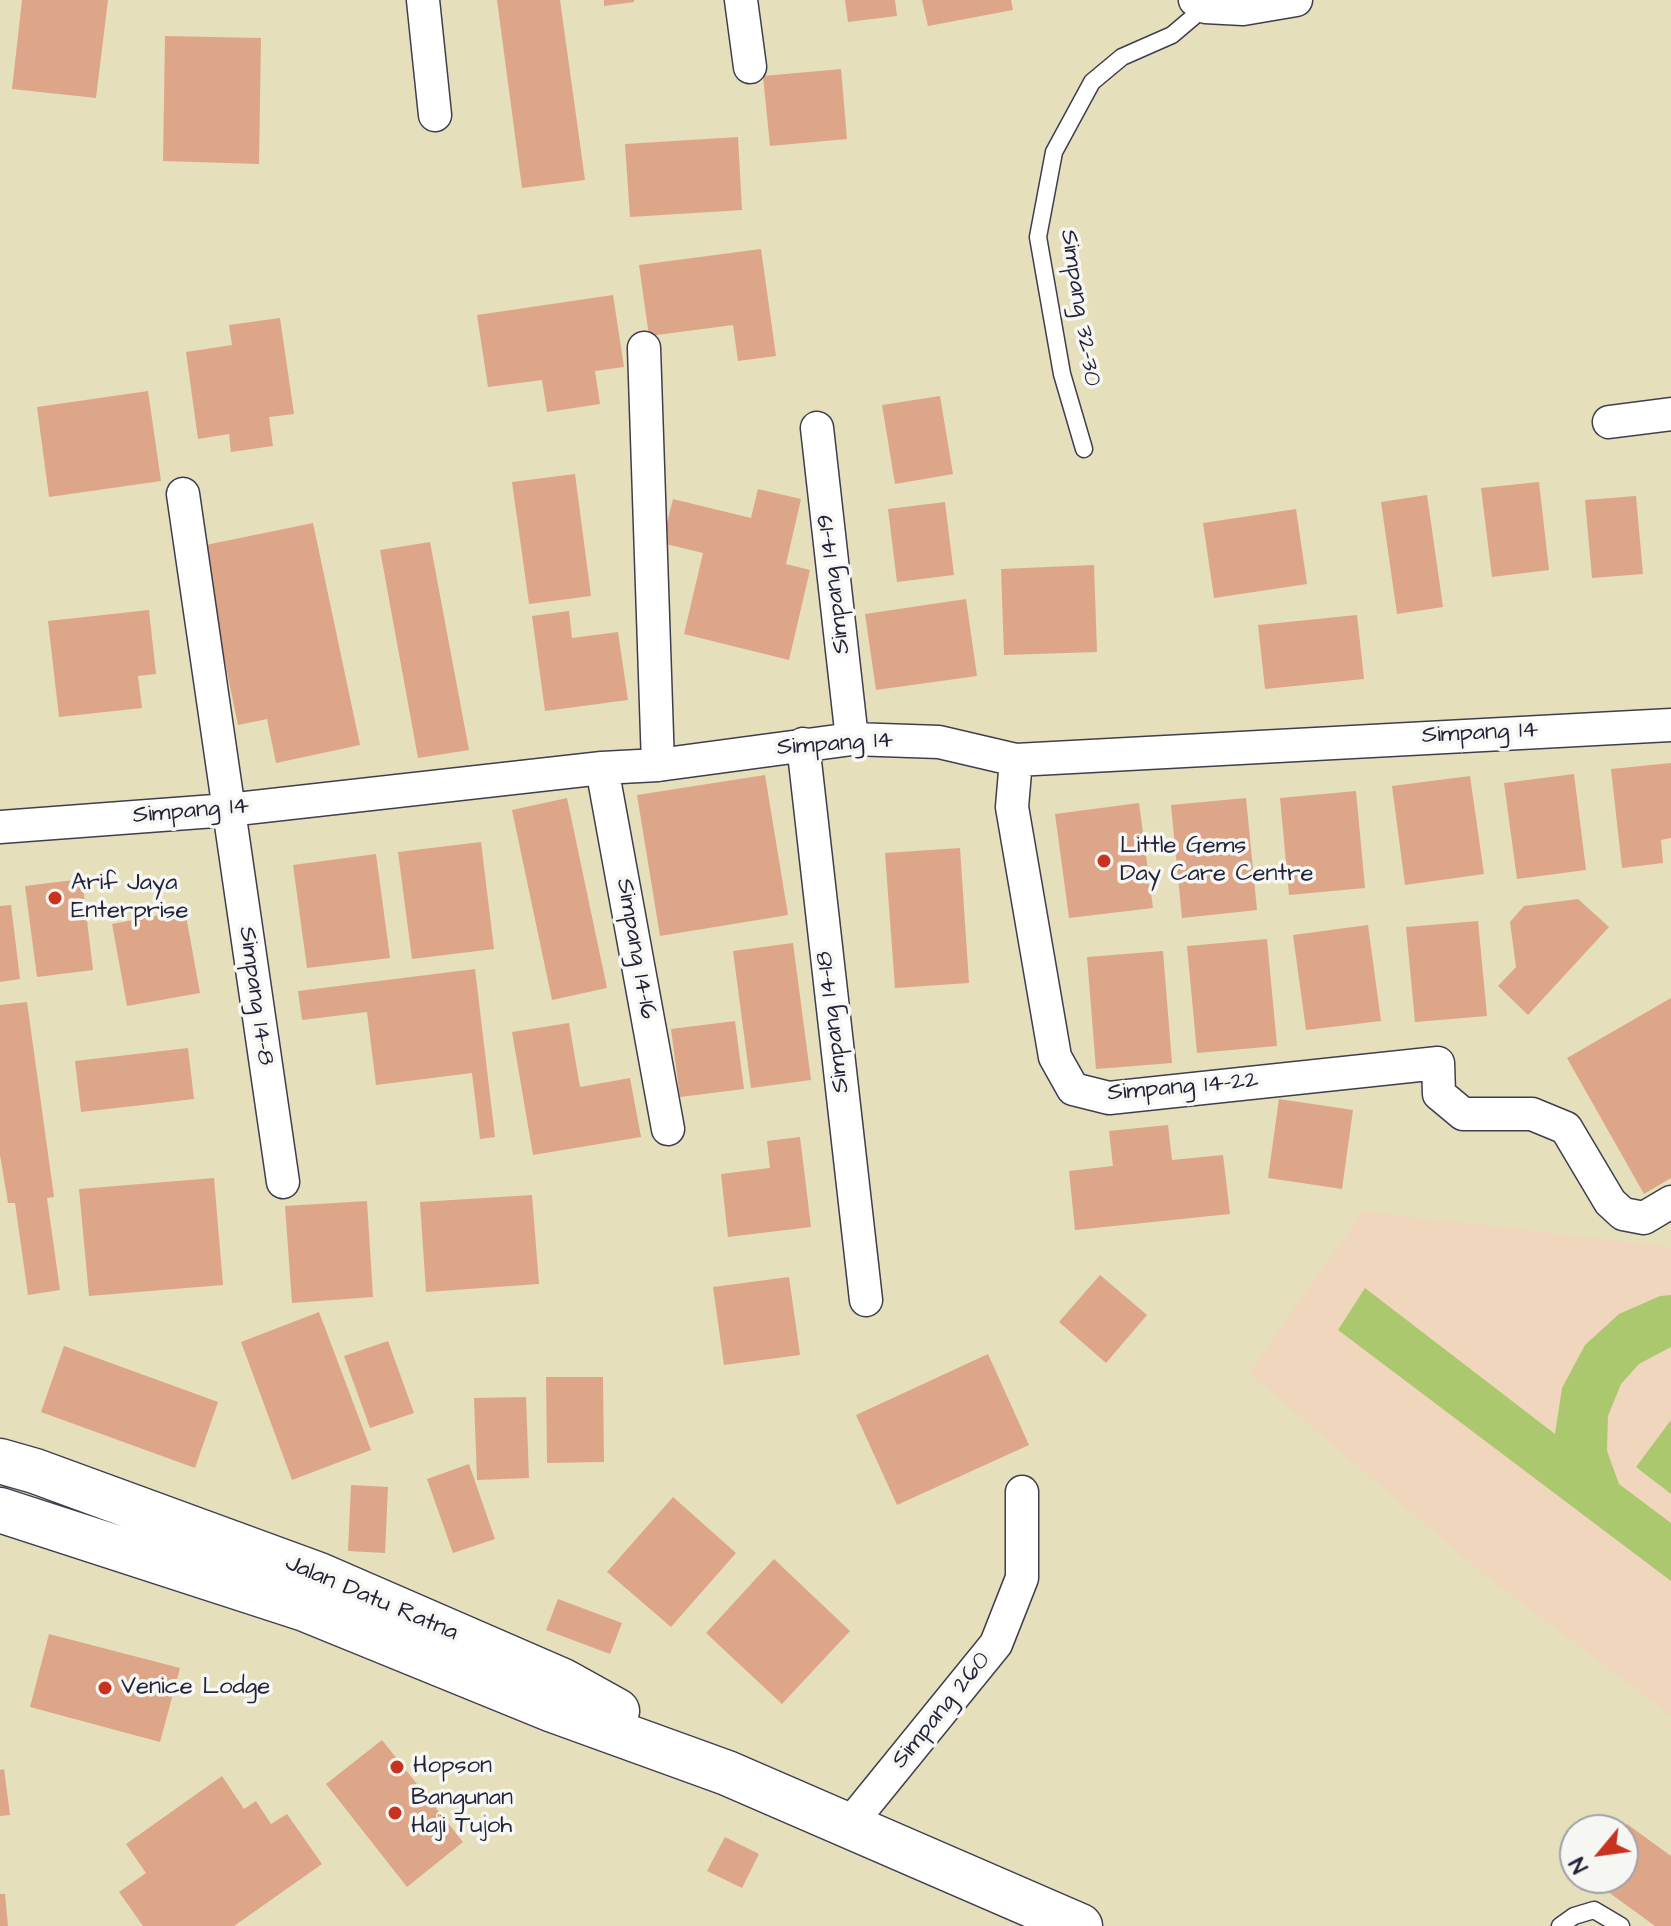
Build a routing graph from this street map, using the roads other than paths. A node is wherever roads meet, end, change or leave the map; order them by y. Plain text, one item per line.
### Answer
1 (423, 0) edge
2 (741, 0) edge
3 (1296, 0) edge
4 (1200, 3) edge
5 (750, 67) dead end
6 (435, 115) dead end
7 (644, 348) dead end
8 (1671, 414) edge
9 (1609, 422) dead end
10 (817, 428) dead end
11 (1084, 449) dead end
12 (183, 494) dead end
13 (1671, 725) edge
14 (852, 739) junction
15 (803, 744) junction
16 (1016, 760) junction
17 (658, 765) junction
18 (602, 768) junction
19 (228, 810) junction
20 (0, 827) edge
21 (668, 1129) dead end
22 (283, 1182) dead end
23 (1671, 1202) edge
24 (866, 1300) dead end
25 (0, 1461) edge
26 (1022, 1492) dead end
27 (0, 1510) edge
28 (727, 1773) junction
29 (849, 1825) junction
30 (1080, 1926) edge
31 (1560, 1926) edge
32 (1621, 1926) edge

1 - 6 street
2 - 5 street
3 - 4 street
4 - 11 lane, Simpang 32-30
7 - 17 street
8 - 9 street
10 - 14 street, Simpang 14-19
12 - 19 street, Simpang 14-8
13 - 16 street, Simpang 14
14 - 15 street, Simpang 14
14 - 16 street, Simpang 14
15 - 17 street, Simpang 14
15 - 24 street, Simpang 14-18
16 - 23 street, Simpang 14-22
17 - 18 street, Simpang 14
18 - 19 street, Simpang 14
18 - 21 street, Simpang 14-16
19 - 20 street, Simpang 14
19 - 22 street, Simpang 14-8
25 - 28 main road, Jalan Datu Ratna
26 - 29 street, Simpang 260
27 - 28 main road, Jalan Datu Ratna
28 - 29 main road, Jalan Datu Ratna
29 - 30 main road, Jalan Datu Ratna
31 - 32 lane

